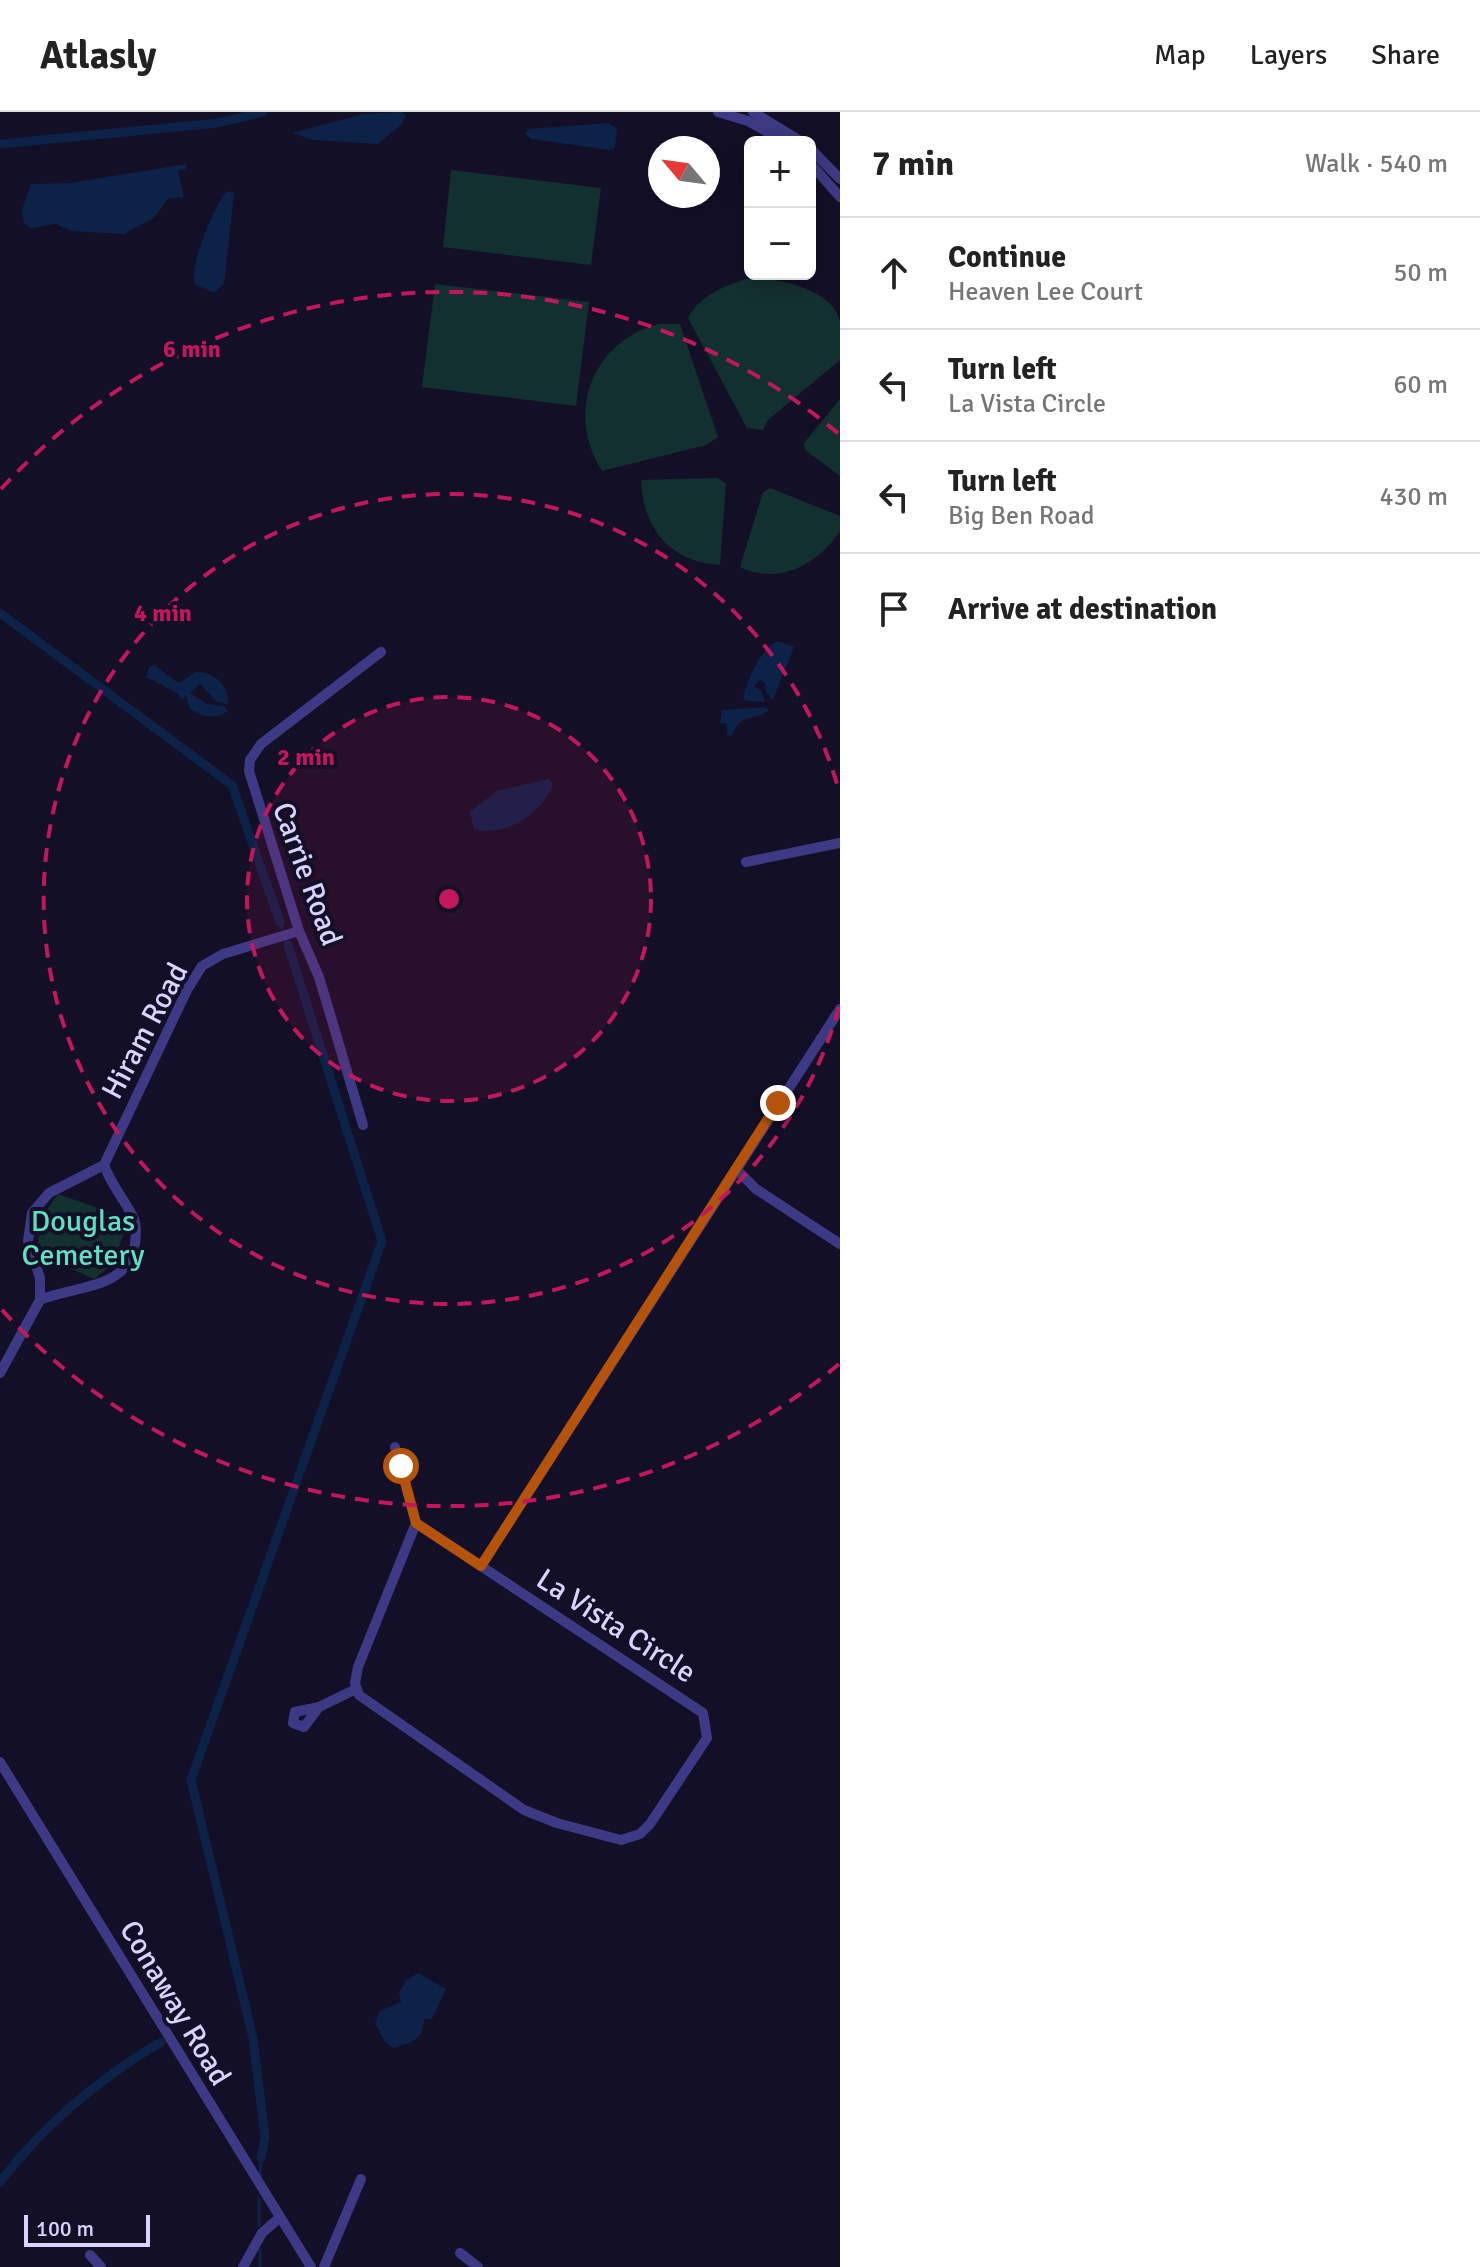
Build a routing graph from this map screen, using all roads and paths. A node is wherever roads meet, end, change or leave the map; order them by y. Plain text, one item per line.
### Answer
1 (718, 112) edge
2 (753, 112) edge
3 (774, 136) edge
4 (792, 136) edge
5 (816, 154) edge
6 (816, 170) edge
7 (840, 179) edge
8 (840, 197) edge
9 (381, 652) dead end
10 (840, 843) edge
11 (746, 862) dead end
12 (299, 931) junction
13 (840, 1009) edge
14 (363, 1125) dead end
15 (104, 1165) junction
16 (736, 1169) junction
17 (840, 1244) edge
18 (40, 1300) junction
19 (0, 1373) edge
20 (395, 1447) dead end
21 (416, 1523) junction
22 (481, 1566) junction
23 (356, 1689) junction
24 (319, 1707) dead end
25 (0, 1762) edge
26 (361, 2179) dead end
27 (278, 2219) junction
28 (460, 2253) dead end
29 (90, 2255) dead end
30 (101, 2267) edge
31 (243, 2267) edge
32 (311, 2267) edge
33 (324, 2267) edge
34 (478, 2267) edge

1 - 3 street
2 - 4 street
5 - 7 street
6 - 8 street
9 - 12 street, Carrie Road
10 - 11 street
12 - 14 street, Carrie Road
12 - 15 street, Hiram Road
13 - 16 street
15 - 18 street
15 - 18 street
16 - 17 street
16 - 22 street
18 - 19 street
20 - 21 street
21 - 22 street, La Vista Circle
21 - 23 street
22 - 23 street, La Vista Circle
23 - 24 street
25 - 27 street, Conaway Road
26 - 33 street
27 - 31 street
27 - 32 street, Conaway Road
28 - 34 street
29 - 30 street

